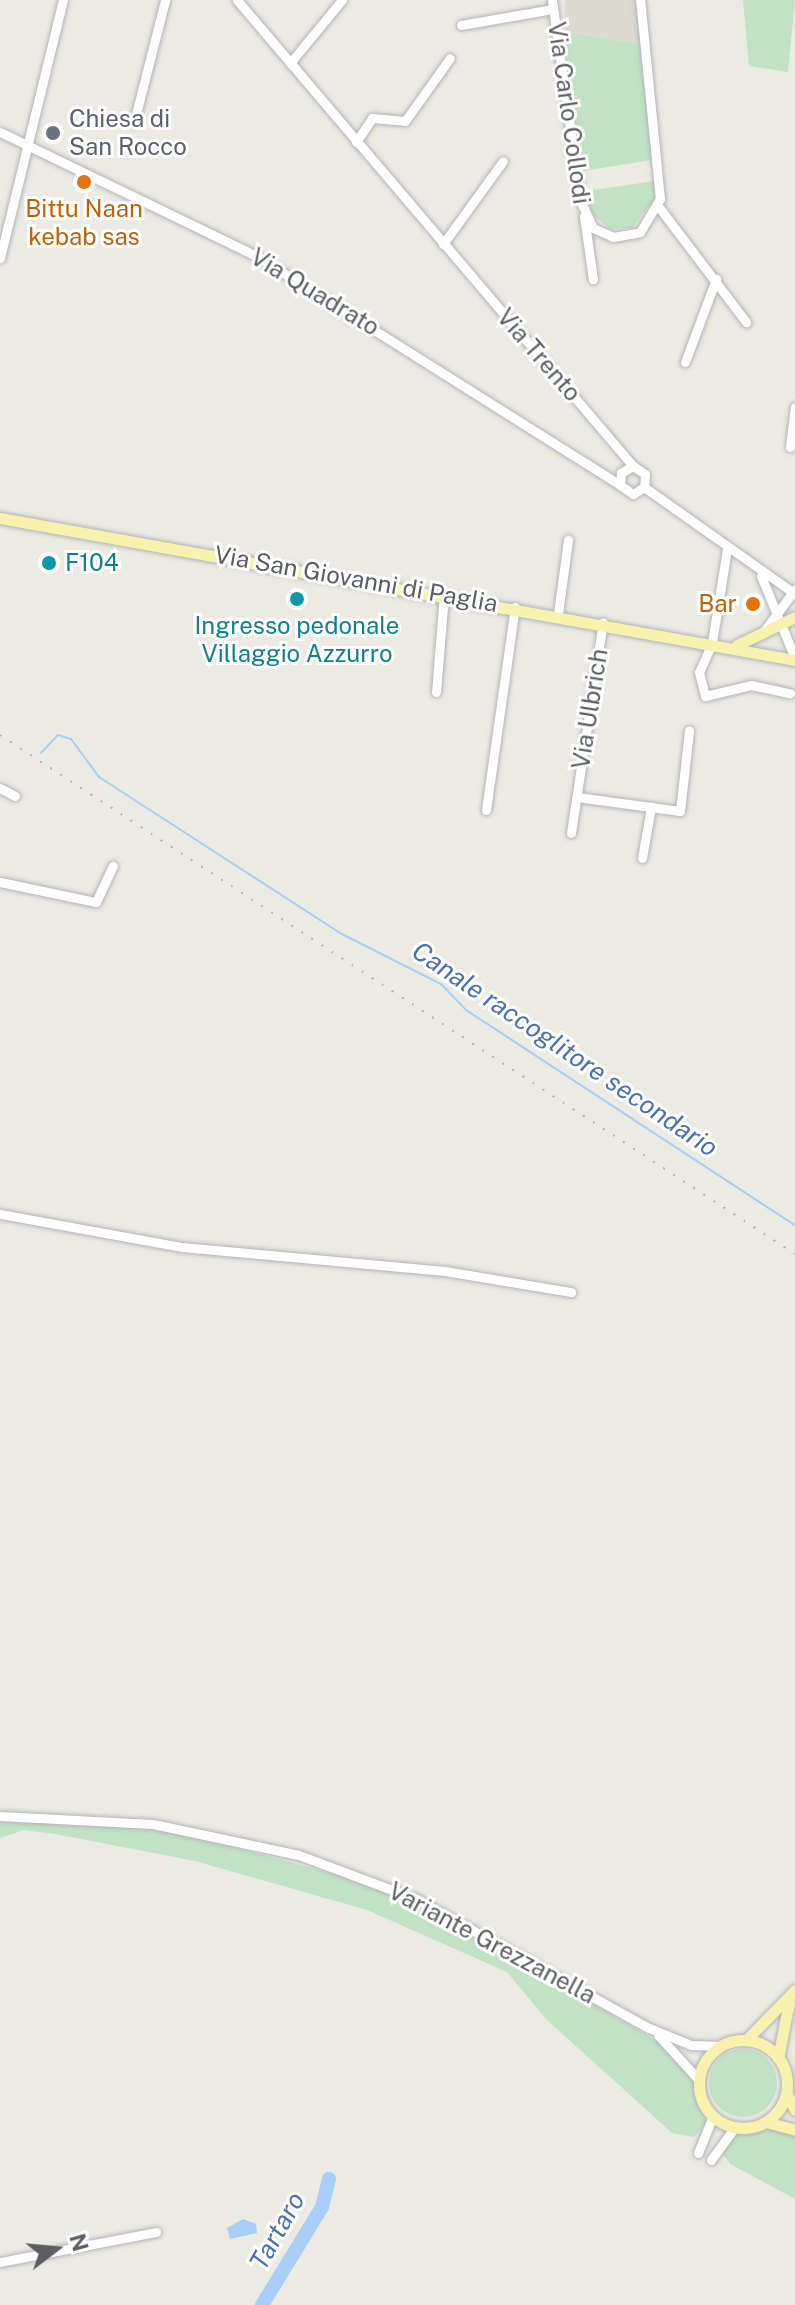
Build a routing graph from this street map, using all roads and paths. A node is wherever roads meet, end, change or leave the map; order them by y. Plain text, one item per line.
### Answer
1 (63, 0) edge
2 (165, 0) edge
3 (342, 0) edge
4 (640, 0) edge
5 (243, 3) edge
6 (553, 5) edge
7 (461, 25) dead end
8 (450, 58) dead end
9 (290, 63) junction
10 (134, 122) dead end
11 (0, 132) edge
12 (32, 142) junction
13 (356, 142) junction
14 (503, 161) dead end
15 (658, 206) junction
16 (584, 216) junction
17 (443, 244) junction
18 (0, 258) edge
19 (593, 279) dead end
20 (716, 279) junction
21 (746, 322) dead end
22 (685, 362) dead end
23 (795, 407) edge
24 (790, 447) dead end
25 (588, 460) junction
26 (633, 466) junction
27 (621, 473) junction
28 (620, 485) junction
29 (644, 487) junction
30 (0, 518) edge
31 (568, 540) dead end
32 (727, 549) junction
33 (751, 565) junction
34 (794, 591) edge
35 (444, 594) junction
36 (776, 606) junction
37 (515, 607) junction
38 (558, 614) junction
39 (795, 617) edge
40 (603, 622) junction
41 (782, 625) junction
42 (758, 639) junction
43 (712, 643) junction
44 (728, 646) junction
45 (795, 659) edge
46 (436, 692) dead end
47 (790, 693) dead end
48 (689, 731) dead end
49 (0, 788) edge
50 (15, 796) dead end
51 (577, 797) junction
52 (651, 807) junction
53 (486, 810) dead end
54 (571, 833) dead end
55 (642, 858) dead end
56 (113, 866) dead end
57 (0, 882) edge
58 (0, 1214) edge
59 (571, 1292) dead end
60 (0, 1816) edge
61 (793, 1994) edge
62 (649, 2028) junction
63 (745, 2040) junction
64 (721, 2046) junction
65 (778, 2058) junction
66 (699, 2080) junction
67 (786, 2093) junction
68 (795, 2110) edge
69 (713, 2116) junction
70 (766, 2122) junction
71 (735, 2127) junction
72 (795, 2130) edge
73 (698, 2153) dead end
74 (711, 2160) dead end
75 (156, 2232) dead end
76 (0, 2262) edge

1 - 12 street
2 - 10 street
3 - 9 street
4 - 15 street
5 - 9 street, Via Trento
6 - 7 street, Via Carlo Collodi
6 - 16 street, Via Carlo Collodi
8 - 13 street
9 - 13 street, Via Trento
11 - 12 street, Via Quadrato
12 - 18 street
12 - 25 street, Via Quadrato
13 - 17 street, Via Trento
14 - 17 street
15 - 16 street, Via Carlo Collodi
15 - 20 street
16 - 19 street, Via Carlo Collodi
17 - 26 street, Via Trento
20 - 21 street
20 - 22 street
23 - 24 street
25 - 27 street, Via Quadrato
25 - 28 street, Via Quadrato
26 - 27 street
26 - 29 street
27 - 28 street
28 - 29 street
29 - 32 street
30 - 35 main road, Via San Giovanni di Paglia
31 - 38 street
32 - 33 street
32 - 43 street
33 - 34 street
33 - 36 street
34 - 36 street
35 - 37 main road, Via San Giovanni di Paglia
35 - 46 street
36 - 41 street
36 - 42 street
37 - 38 main road, Via San Giovanni di Paglia
37 - 53 street
38 - 40 main road, Via San Giovanni di Paglia
39 - 41 main road
40 - 43 main road, Via San Giovanni di Paglia
40 - 51 street, Via Ulbrich
41 - 42 main road
41 - 45 street
42 - 44 main road
43 - 44 main road, Via San Giovanni di Paglia
43 - 47 street
44 - 45 main road, Via San Giovanni di Paglia
48 - 52 street, Via Ulbrich
49 - 50 street
51 - 52 street, Via Ulbrich
51 - 54 street, Via Ulbrich
52 - 55 street
56 - 57 street
58 - 59 street
60 - 62 street, Variante Grezzanella
61 - 63 main road
61 - 65 main road
62 - 64 street, Variante Grezzanella
62 - 66 street, Variante Grezzanella
63 - 64 main road, Variante Grezzanella
63 - 65 main road
64 - 66 main road
65 - 67 main road
66 - 69 main road, Variante Grezzanella
67 - 68 main road
67 - 70 main road
69 - 71 main road
69 - 73 street
70 - 71 main road
70 - 72 main road
71 - 74 street
75 - 76 street

